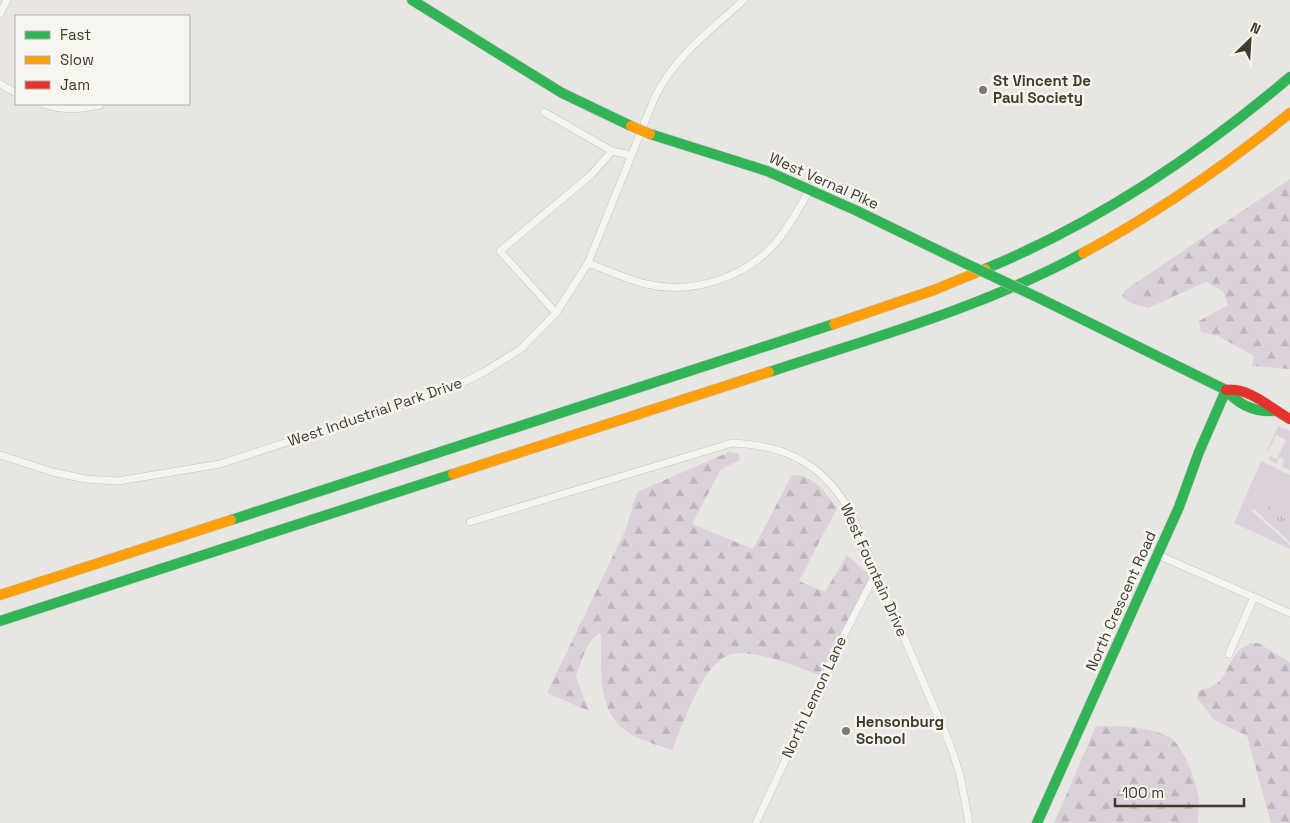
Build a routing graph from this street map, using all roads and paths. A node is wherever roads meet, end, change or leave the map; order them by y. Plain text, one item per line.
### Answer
1 (7, 0) edge
2 (412, 0) edge
3 (744, 0) edge
4 (0, 14) edge
5 (1290, 77) edge
6 (0, 84) edge
7 (15, 92) edge
8 (46, 105) edge
9 (100, 105) dead end
10 (544, 112) dead end
11 (1290, 113) edge
12 (612, 151) junction
13 (630, 155) junction
14 (810, 189) junction
15 (588, 263) junction
16 (556, 313) junction
17 (1226, 390) junction
18 (1290, 419) edge
19 (0, 455) edge
20 (470, 522) dead end
21 (1158, 555) junction
22 (876, 573) junction
23 (0, 595) edge
24 (1254, 597) junction
25 (1290, 613) edge
26 (0, 621) edge
27 (1229, 654) dead end
28 (756, 823) edge
29 (969, 823) edge
30 (1038, 823) edge

1 - 4 street
2 - 14 main road, West Vernal Pike, bridge
3 - 13 street, West Industrial Park Drive
5 - 23 main road
6 - 7 street
8 - 9 street
10 - 12 street
11 - 26 main road
12 - 13 street
12 - 16 street
13 - 15 street, West Industrial Park Drive
14 - 15 street
14 - 17 main road, West Vernal Pike, bridge
15 - 16 street, West Industrial Park Drive
16 - 19 street, West Industrial Park Drive
17 - 18 main road, West Vernal Pike
17 - 21 main road, North Crescent Road
20 - 22 street, West Fountain Drive
21 - 24 street
21 - 30 main road, North Crescent Road
22 - 28 street, North Lemon Lane
22 - 29 street, West Fountain Drive
24 - 25 street
24 - 27 street

